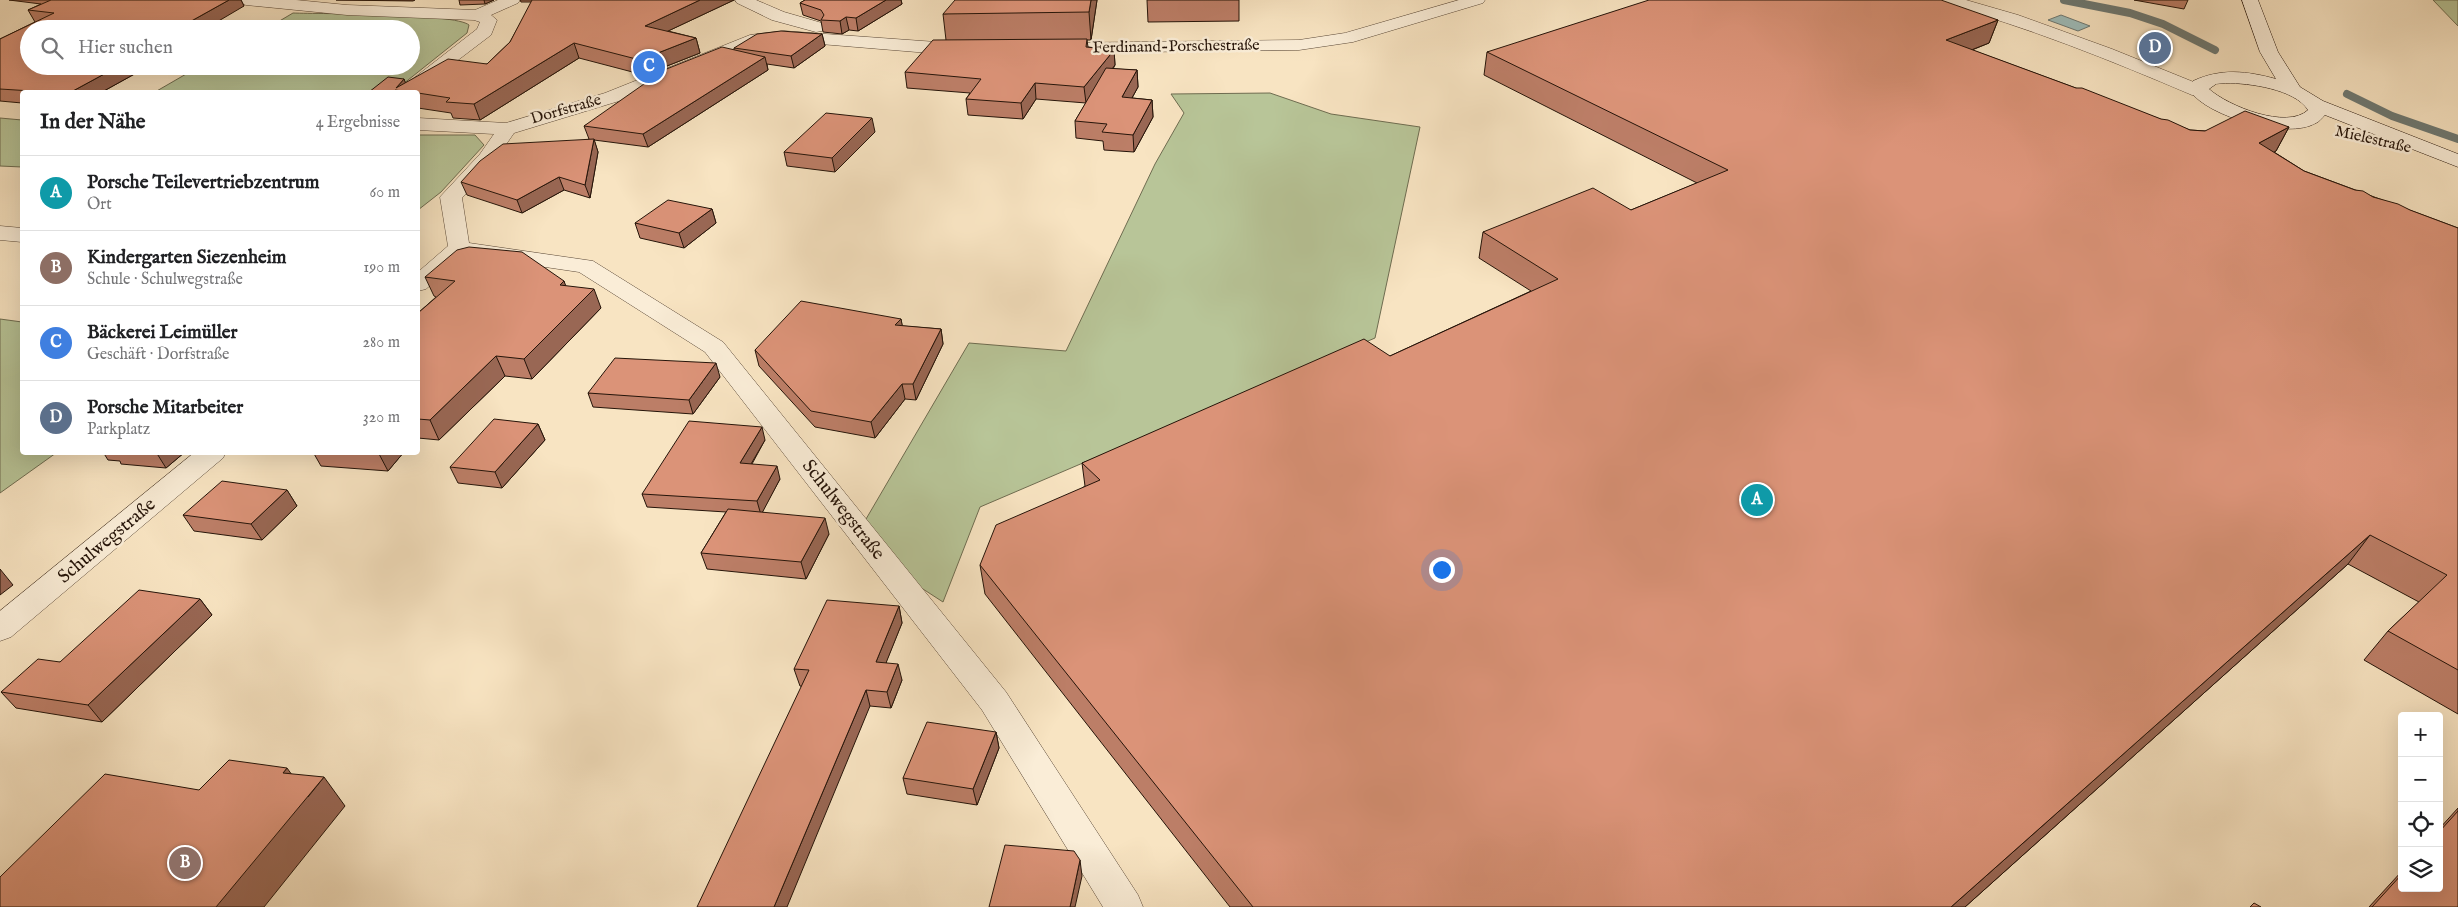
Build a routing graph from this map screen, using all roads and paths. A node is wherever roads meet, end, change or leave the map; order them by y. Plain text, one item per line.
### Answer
1 (246, 0) edge
2 (512, 0) edge
3 (743, 0) edge
4 (1477, 0) edge
5 (1947, 0) edge
6 (2250, 0) edge
7 (477, 15) junction
8 (778, 16) junction
9 (868, 41) junction
10 (2083, 43) junction
11 (1040, 48) edge
12 (980, 49) edge
13 (2269, 52) junction
14 (709, 57) junction
15 (2219, 77) junction
16 (2255, 80) junction
17 (408, 90) edge
18 (2292, 90) junction
19 (2200, 91) junction
20 (2316, 105) junction
21 (2294, 122) junction
22 (420, 124) edge
23 (507, 129) junction
24 (2454, 160) edge
25 (0, 233) edge
26 (20, 235) edge
27 (459, 248) junction
28 (420, 282) edge
29 (210, 455) edge
30 (0, 629) edge
31 (1124, 907) edge

1 - 7 street
2 - 7 street
3 - 8 street
4 - 11 street, Ferdinand-Porschestraße
5 - 10 street
6 - 13 street
7 - 17 street
8 - 9 street
8 - 14 street, Dorfstraße
9 - 12 street
9 - 14 street, Dorfstraße
10 - 15 street
10 - 19 street
13 - 16 street
13 - 18 street
14 - 23 street, Dorfstraße
15 - 16 street, Mielestraße
15 - 19 street
16 - 18 street, Mielestraße
18 - 20 street, Mielestraße
19 - 21 street, Mielestraße
20 - 21 street, Mielestraße
20 - 24 street, Mielestraße
21 - 24 street, Mielestraße
22 - 23 street, Dorfstraße
23 - 27 street
25 - 26 street
27 - 28 street
27 - 31 street, Schulwegstraße
29 - 30 street, Schulwegstraße

